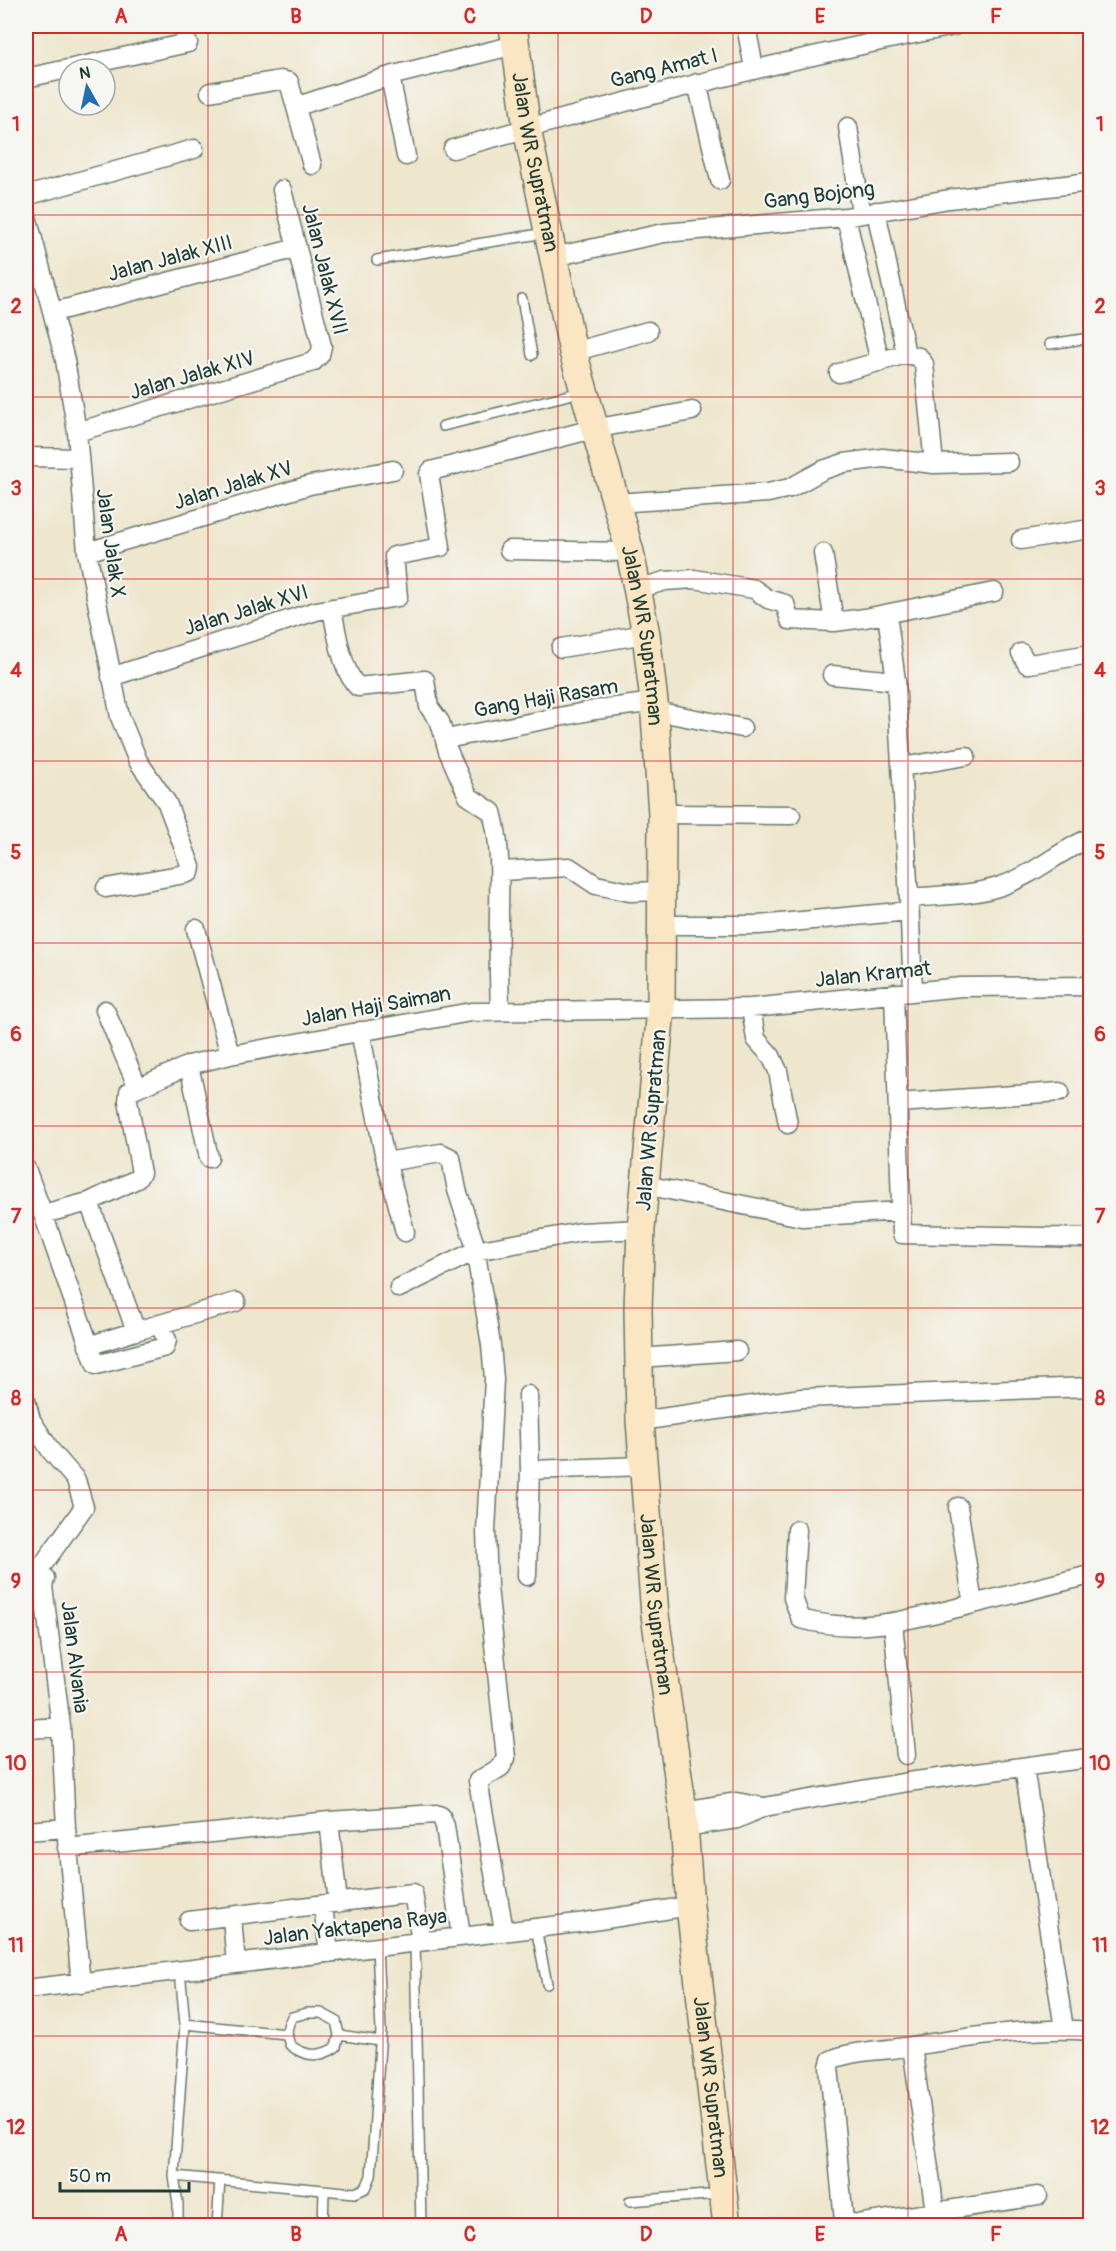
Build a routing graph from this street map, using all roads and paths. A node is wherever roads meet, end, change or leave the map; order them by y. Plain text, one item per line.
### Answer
1 (746, 26) edge
2 (954, 26) edge
3 (514, 35) edge
4 (188, 43) dead end
5 (754, 68) junction
6 (390, 76) junction
7 (26, 78) edge
8 (697, 83) junction
9 (210, 92) dead end
10 (298, 106) junction
11 (848, 127) dead end
12 (527, 129) junction
13 (194, 149) dead end
14 (453, 150) dead end
15 (406, 156) dead end
16 (312, 165) dead end
17 (720, 180) dead end
18 (1090, 182) edge
19 (282, 190) dead end
20 (26, 195) edge
21 (26, 213) edge
22 (861, 214) junction
23 (551, 245) junction
24 (297, 248) junction
25 (377, 260) dead end
26 (522, 299) dead end
27 (54, 312) junction
28 (648, 331) dead end
29 (1090, 338) edge
30 (1050, 344) dead end
31 (573, 352) junction
32 (906, 354) junction
33 (532, 355) dead end
34 (318, 358) joint
35 (880, 362) junction
36 (839, 372) dead end
37 (583, 391) junction
38 (692, 411) dead end
39 (444, 426) dead end
40 (593, 429) junction
41 (77, 432) junction
42 (26, 457) edge
43 (78, 458) junction
44 (1009, 462) dead end
45 (934, 464) junction
46 (393, 470) dead end
47 (615, 503) junction
48 (1090, 529) edge
49 (1022, 540) dead end
50 (509, 550) dead end
51 (87, 552) junction
52 (630, 552) junction
53 (823, 553) dead end
54 (637, 589) junction
55 (994, 592) dead end
56 (332, 608) junction
57 (887, 614) junction
58 (834, 622) junction
59 (646, 634) junction
60 (561, 648) dead end
61 (1021, 653) dead end
62 (1090, 654) edge
63 (832, 675) dead end
64 (111, 677) junction
65 (896, 681) junction
66 (654, 707) junction
67 (742, 728) dead end
68 (446, 739) junction
69 (966, 756) dead end
70 (902, 767) junction
71 (662, 814) junction
72 (791, 815) dead end
73 (1090, 838) edge
74 (501, 871) junction
75 (106, 888) dead end
76 (661, 891) junction
77 (909, 905) junction
78 (662, 925) junction
79 (196, 929) dead end
80 (1090, 986) edge
81 (913, 991) junction
82 (894, 993) junction
83 (661, 1008) junction
84 (751, 1008) junction
85 (105, 1010) dead end
86 (500, 1011) junction
87 (360, 1031) junction
88 (230, 1055) junction
89 (189, 1065) junction
90 (138, 1088) junction
91 (1060, 1092) dead end
92 (898, 1103) junction
93 (788, 1124) dead end
94 (209, 1158) dead end
95 (386, 1162) junction
96 (26, 1169) edge
97 (645, 1185) junction
98 (89, 1202) junction
99 (902, 1211) junction
100 (43, 1214) junction
101 (641, 1229) junction
102 (405, 1232) dead end
103 (1090, 1238) edge
104 (475, 1251) junction
105 (399, 1288) dead end
106 (236, 1302) dead end
107 (159, 1324) junction
108 (136, 1331) junction
109 (88, 1346) junction
110 (737, 1351) dead end
111 (639, 1358) junction
112 (1090, 1387) edge
113 (528, 1395) dead end
114 (26, 1401) edge
115 (640, 1421) junction
116 (644, 1466) junction
117 (530, 1470) junction
118 (958, 1507) dead end
119 (796, 1530) dead end
120 (1090, 1575) edge
121 (527, 1576) dead end
122 (33, 1579) edge
123 (973, 1604) junction
124 (893, 1623) junction
125 (61, 1727) junction
126 (26, 1729) edge
127 (906, 1755) dead end
128 (1090, 1758) edge
129 (1024, 1767) junction
130 (684, 1819) junction
131 (329, 1821) junction
132 (66, 1828) junction
133 (26, 1831) edge
134 (67, 1848) junction
135 (330, 1905) junction
136 (690, 1906) junction
137 (232, 1918) junction
138 (189, 1921) dead end
139 (536, 1928) junction
140 (504, 1931) junction
141 (461, 1936) junction
142 (418, 1941) junction
143 (377, 1947) junction
144 (329, 1953) junction
145 (237, 1964) junction
146 (180, 1971) junction
147 (81, 1984) junction
148 (547, 1984) dead end
149 (26, 1989) edge
150 (185, 2024) junction
151 (1064, 2029) junction
152 (1090, 2031) edge
153 (286, 2034) junction
154 (339, 2035) junction
155 (380, 2041) junction
156 (912, 2046) junction
157 (174, 2176) junction
158 (220, 2180) junction
159 (324, 2190) junction
160 (723, 2194) junction
161 (1038, 2196) dead end
162 (630, 2201) dead end
163 (934, 2212) junction
164 (178, 2226) edge
165 (217, 2226) edge
166 (323, 2226) edge
167 (421, 2226) edge
168 (727, 2226) edge

1 - 5 street
2 - 5 street, Gang Amat I
3 - 6 street
3 - 12 street, Jalan WR Supratman
4 - 7 street
5 - 8 street, Gang Amat I
6 - 10 street
6 - 15 street
8 - 12 street, Gang Amat I
8 - 17 street
9 - 10 street
10 - 16 street
11 - 22 street
12 - 14 street, Gang Amat I
12 - 23 street, Jalan WR Supratman
13 - 20 street
18 - 22 street, Gang Bojong
19 - 24 street, Jalan Jalak XVII
21 - 27 street, Jalan Jalak X
22 - 23 street, Gang Bojong
22 - 32 street
22 - 35 street
23 - 25 lane
23 - 31 street, Jalan WR Supratman
24 - 27 street, Jalan Jalak XIII
24 - 34 street, Jalan Jalak XVII
26 - 33 lane
27 - 41 street, Jalan Jalak X
28 - 31 street
29 - 30 lane
31 - 37 street, Jalan WR Supratman
32 - 35 street
32 - 45 street
34 - 41 street, Jalan Jalak XIV
35 - 36 street
37 - 39 lane
37 - 40 street, Jalan WR Supratman
38 - 40 street
40 - 47 street, Jalan WR Supratman
40 - 56 street, Jalan Jalak XVI
41 - 43 street, Jalan Jalak X
42 - 43 street
43 - 51 street, Jalan Jalak X
44 - 45 street
45 - 47 street
46 - 51 street, Jalan Jalak XV
47 - 52 street, Jalan WR Supratman
48 - 49 street
50 - 52 street
51 - 64 street, Jalan Jalak X
52 - 54 street, Jalan WR Supratman
53 - 58 street
54 - 58 street
54 - 59 street, Jalan WR Supratman
55 - 57 street
56 - 64 street, Jalan Jalak XVI
56 - 68 street
57 - 58 street
57 - 65 street
59 - 60 street
59 - 66 street, Jalan WR Supratman
61 - 62 street
63 - 65 street
64 - 75 street, Jalan Jalak X
65 - 70 street
66 - 67 street, Gang Haji Rasam
66 - 68 street, Gang Haji Rasam
66 - 71 street, Jalan WR Supratman
68 - 74 street
69 - 70 street
70 - 77 street
71 - 72 street
71 - 76 street, Jalan WR Supratman
73 - 77 street
74 - 76 street
74 - 86 street
76 - 78 street, Jalan WR Supratman
77 - 78 street
77 - 81 street
78 - 83 street, Jalan WR Supratman
79 - 88 street
80 - 81 street, Jalan Kramat
81 - 82 street, Jalan Kramat
82 - 84 street, Jalan Kramat
82 - 92 street
83 - 84 street, Jalan Kramat
83 - 86 street, Jalan Haji Saiman
83 - 97 street, Jalan WR Supratman
84 - 93 street
85 - 90 street
86 - 87 street, Jalan Haji Saiman
87 - 88 street, Jalan Haji Saiman
87 - 95 street
88 - 89 street, Jalan Haji Saiman
89 - 90 street, Jalan Haji Saiman
89 - 94 street
90 - 98 street
91 - 92 street
92 - 99 street
95 - 102 street
95 - 104 street
96 - 100 street
97 - 99 street
97 - 101 street, Jalan WR Supratman
98 - 100 street
98 - 108 street
99 - 103 street
100 - 109 street
101 - 104 street
101 - 111 street, Jalan WR Supratman
104 - 105 street
104 - 140 street
106 - 107 street
107 - 108 street
107 - 109 street
108 - 109 street
110 - 111 street
111 - 115 street, Jalan WR Supratman
112 - 115 street
113 - 117 street
114 - 122 street
115 - 116 street, Jalan WR Supratman
116 - 117 street
116 - 130 street, Jalan WR Supratman
117 - 121 street
118 - 123 street
119 - 124 street
120 - 123 street
122 - 125 street, Jalan Alvania
123 - 124 street
124 - 127 street
125 - 126 street
125 - 132 street, Jalan Alvania
128 - 129 street
129 - 130 street
129 - 151 street
130 - 136 street, Jalan WR Supratman
131 - 134 street
131 - 135 street
131 - 141 street
132 - 133 street
132 - 134 street, Jalan Alvania
134 - 147 street, Jalan Alvania
135 - 137 street
135 - 142 street
135 - 144 street
136 - 139 street, Jalan Yaktapena Raya
136 - 160 street, Jalan WR Supratman
137 - 138 street
137 - 145 street
139 - 140 street, Jalan Yaktapena Raya
139 - 148 lane
140 - 141 street, Jalan Yaktapena Raya
141 - 142 street, Jalan Yaktapena Raya
142 - 143 street, Jalan Yaktapena Raya
142 - 167 lane
143 - 144 street, Jalan Yaktapena Raya
143 - 155 lane
144 - 145 street, Jalan Yaktapena Raya
145 - 146 street, Jalan Yaktapena Raya
146 - 147 street, Jalan Yaktapena Raya
146 - 150 lane
147 - 149 street, Jalan Yaktapena Raya
150 - 153 lane
150 - 157 lane
151 - 152 street
151 - 156 street
153 - 154 lane
153 - 154 lane
154 - 155 lane
155 - 159 lane
156 - 163 street
156 - 163 street
157 - 158 lane
157 - 164 lane
158 - 159 lane
158 - 165 lane
159 - 166 lane
160 - 162 lane
160 - 168 street, Jalan WR Supratman
161 - 163 street

